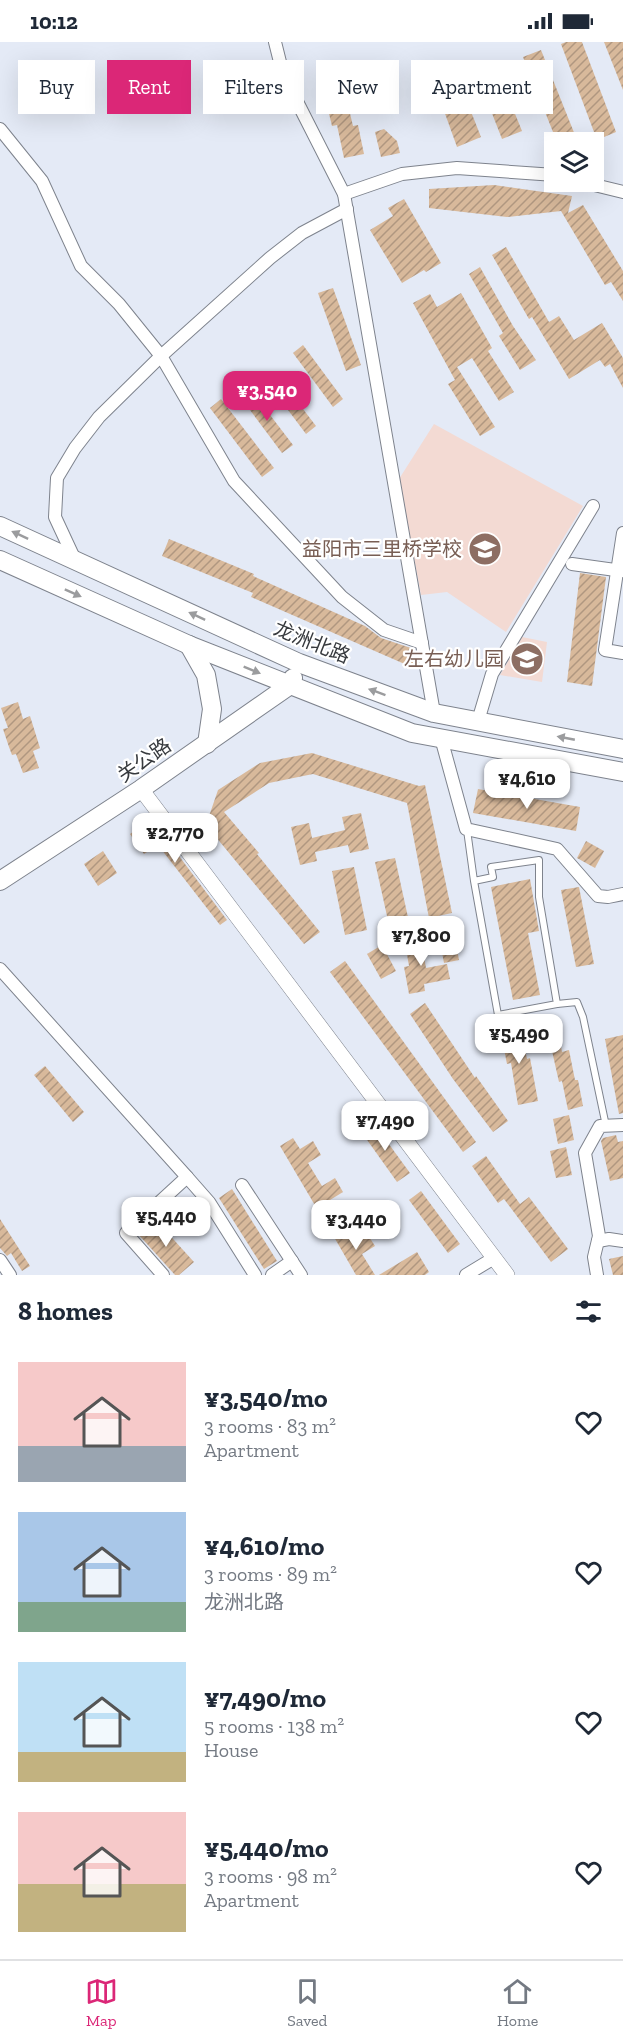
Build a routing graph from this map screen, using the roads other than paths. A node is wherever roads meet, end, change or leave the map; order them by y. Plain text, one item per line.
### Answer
1 (275, 42) edge
2 (0, 129) edge
3 (544, 173) edge
4 (604, 187) edge
5 (623, 192) edge
6 (344, 194) junction
7 (347, 209) junction
8 (161, 356) junction
9 (593, 506) dead end
10 (0, 526) edge
11 (623, 533) edge
12 (0, 560) edge
13 (75, 560) junction
14 (572, 564) dead end
15 (620, 571) edge
16 (422, 643) junction
17 (189, 645) junction
18 (623, 653) edge
19 (299, 663) junction
20 (290, 685) junction
21 (434, 713) junction
22 (478, 721) junction
23 (441, 738) junction
24 (207, 744) junction
25 (623, 748) edge
26 (623, 772) edge
27 (141, 789) junction
28 (466, 829) junction
29 (0, 881) edge
30 (474, 881) junction
31 (623, 894) edge
32 (0, 969) edge
33 (557, 1004) junction
34 (623, 1125) edge
35 (606, 1126) junction
36 (187, 1177) junction
37 (243, 1185) dead end
38 (598, 1240) junction
39 (623, 1241) edge
40 (494, 1258) junction
41 (0, 1260) edge
42 (292, 1261) junction
43 (10, 1275) edge
44 (163, 1275) edge
45 (255, 1275) edge
46 (272, 1275) edge
47 (301, 1275) edge
48 (466, 1275) edge
49 (507, 1275) edge
50 (597, 1275) edge

1 - 6 street
2 - 8 street
3 - 6 street
4 - 5 street
6 - 7 street
7 - 8 street
7 - 16 street
8 - 13 street
8 - 16 street
9 - 22 street
13 -> 10 main road, 龙洲北路
11 - 15 street
12 -> 17 main road
19 -> 13 main road, 龙洲北路
14 - 15 street
15 - 18 street
16 - 21 street
17 -> 20 main road
17 - 24 main road
19 - 20 main road
21 -> 19 main road, 龙洲北路
20 - 23 main road
20 - 24 main road, 关公路
21 - 22 main road, 龙洲北路
25 -> 22 main road, 龙洲北路
23 - 26 main road
23 - 28 street
24 - 27 main road, 关公路
27 - 29 main road, 关公路
27 - 40 street
28 - 30 lane
28 - 31 street
30 - 33 lane
30 - 33 lane
32 - 36 street
33 - 35 lane
34 - 35 street
35 - 38 street
36 - 44 street
36 - 45 street
37 - 42 street
38 - 39 street
38 - 50 street
40 - 48 street
40 - 49 street
41 - 43 street
42 - 46 street
42 - 47 street

